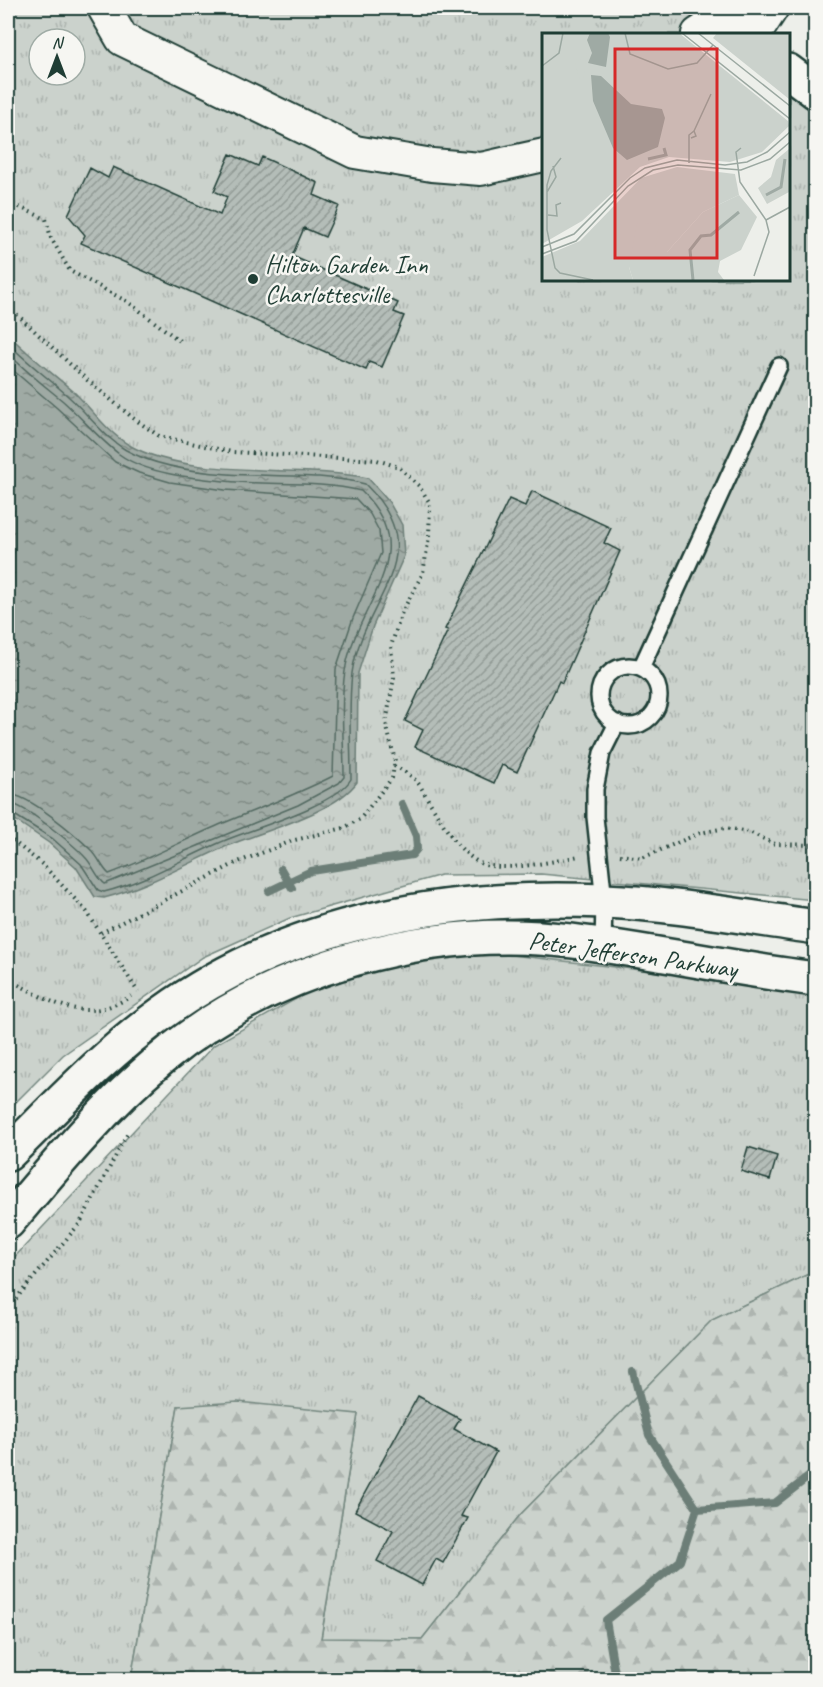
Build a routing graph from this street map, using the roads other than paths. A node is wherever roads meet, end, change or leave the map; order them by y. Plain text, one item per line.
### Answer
1 (104, 8) edge
2 (772, 8) edge
3 (756, 33) edge
4 (790, 71) edge
5 (816, 92) edge
6 (542, 155) edge
7 (779, 366) dead end
8 (641, 668) junction
9 (617, 723) junction
10 (604, 901) junction
11 (816, 927) edge
12 (603, 946) junction
13 (816, 979) edge
14 (8, 1154) edge
15 (8, 1222) edge

1 - 6 street
2 - 3 street
4 - 5 main road
7 - 8 lane
8 - 9 lane
8 - 9 lane
9 - 10 lane
10 - 11 main road, Peter Jefferson Parkway
10 - 12 lane
10 - 14 main road, Peter Jefferson Parkway
12 - 13 main road, Peter Jefferson Parkway
12 - 15 main road, Peter Jefferson Parkway

